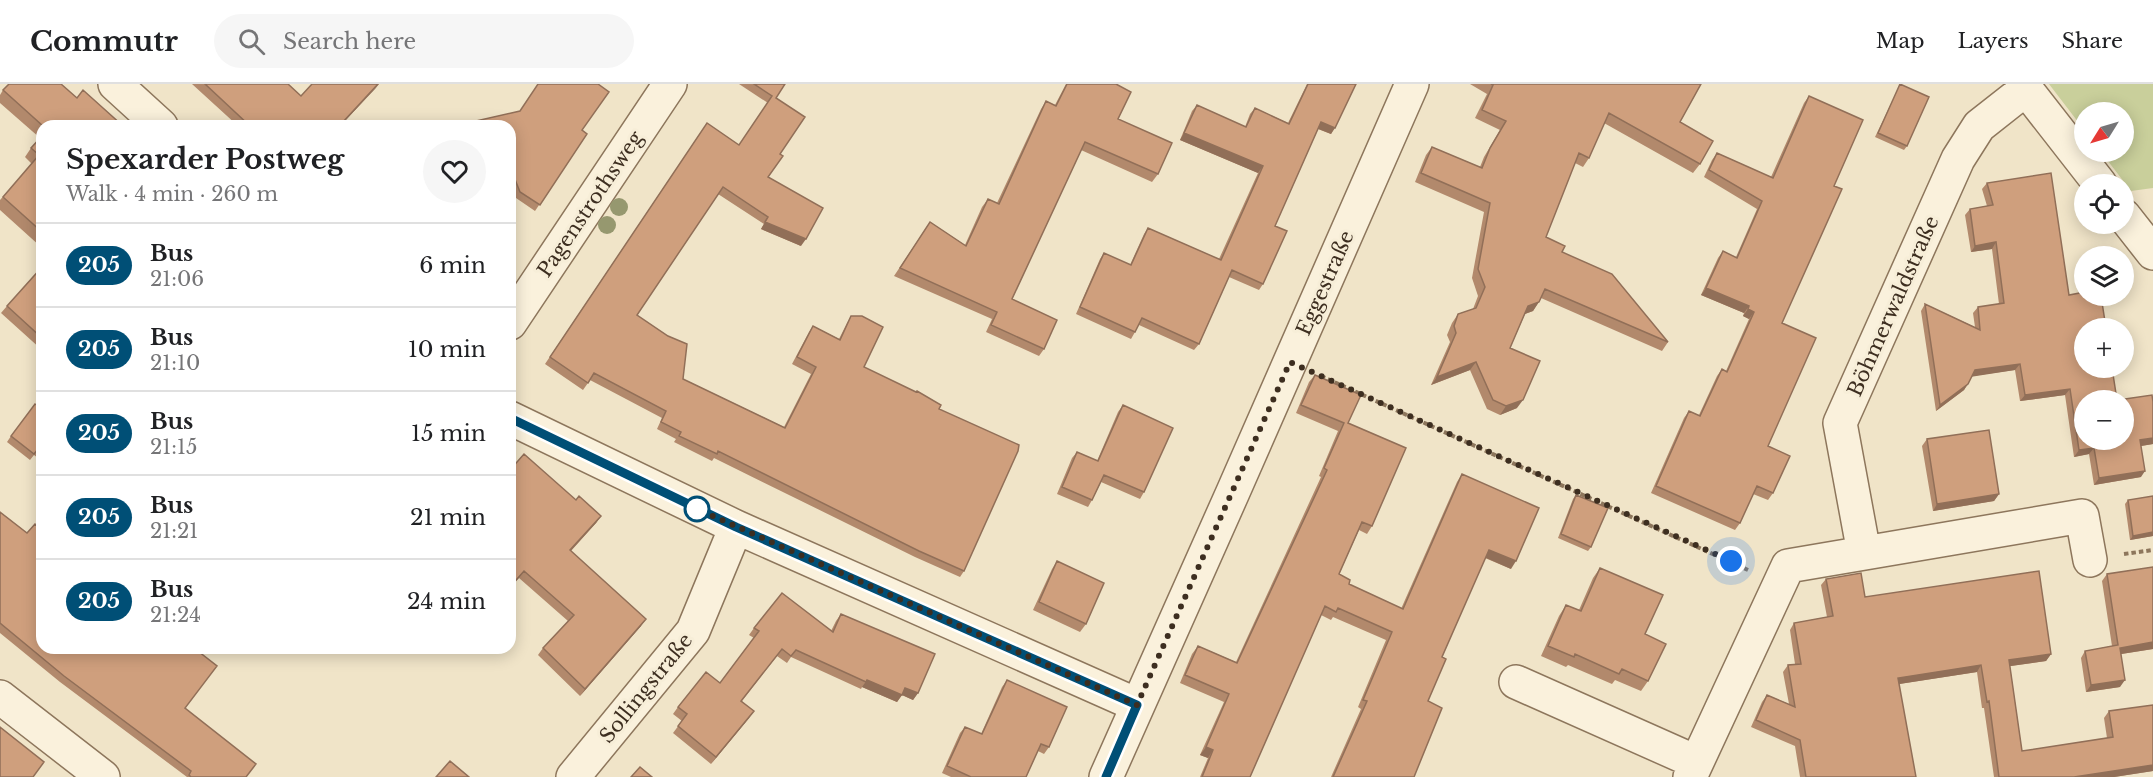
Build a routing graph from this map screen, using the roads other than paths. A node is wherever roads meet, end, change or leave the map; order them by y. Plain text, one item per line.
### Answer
1 (115, 84) edge
2 (670, 84) edge
3 (1412, 84) edge
4 (2024, 87) edge
5 (154, 120) edge
6 (2092, 174) edge
7 (2134, 229) edge
8 (2153, 254) edge
9 (516, 314) edge
10 (516, 421) edge
11 (736, 527) junction
12 (1864, 553) junction
13 (2090, 560) dead end
14 (1516, 682) dead end
15 (0, 697) edge
16 (1137, 705) junction
17 (1693, 770) edge
18 (104, 777) edge
19 (573, 777) edge
20 (1106, 777) edge

1 - 5 street
2 - 9 street, Pagenstrothsweg
3 - 16 street, Eggestraße
4 - 6 street
4 - 12 street, Böhmerwaldstraße
7 - 8 street
10 - 11 street
11 - 16 street
11 - 19 street, Sollingstraße
12 - 13 street
12 - 17 street
14 - 17 street
15 - 18 street
16 - 20 street, Eggestraße

